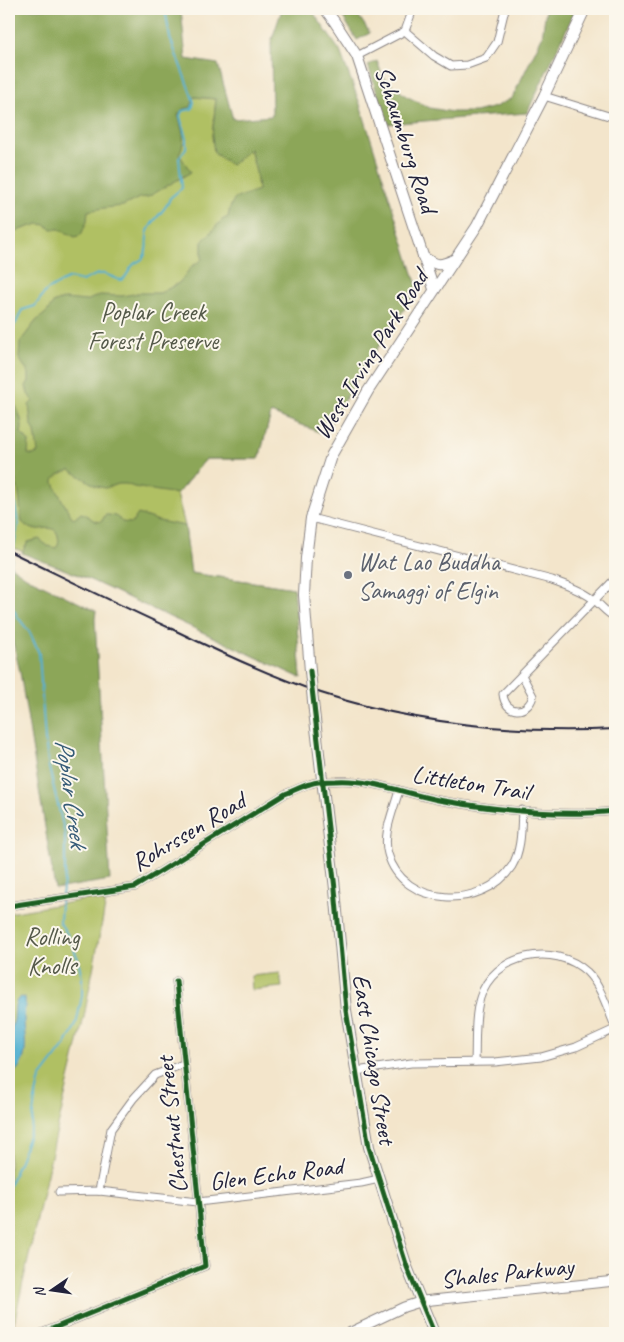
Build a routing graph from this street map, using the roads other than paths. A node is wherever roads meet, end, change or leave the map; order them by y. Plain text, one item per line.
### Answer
1 (325, 9) edge
2 (413, 9) edge
3 (505, 9) edge
4 (585, 9) edge
5 (404, 31) junction
6 (357, 56) junction
7 (544, 96) junction
8 (615, 118) edge
9 (424, 257) junction
10 (454, 260) junction
11 (434, 289) junction
12 (311, 518) junction
13 (615, 579) edge
14 (595, 600) junction
15 (615, 617) edge
16 (522, 675) junction
17 (322, 781) junction
18 (399, 790) junction
19 (522, 810) junction
20 (615, 811) edge
21 (9, 906) edge
22 (176, 981) dead end
23 (615, 1028) edge
24 (475, 1062) junction
25 (183, 1064) junction
26 (356, 1071) junction
27 (379, 1179) junction
28 (99, 1191) junction
29 (59, 1192) dead end
30 (198, 1202) junction
31 (615, 1281) edge
32 (422, 1301) junction
33 (42, 1333) edge
34 (349, 1333) edge
35 (434, 1333) edge

1 - 6 main road, Schaumburg Road
2 - 5 street
3 - 5 street
4 - 7 main road, West Irving Park Road
5 - 6 street
6 - 9 main road, Schaumburg Road
7 - 8 street
7 - 10 main road, West Irving Park Road
9 - 10 main road
9 - 11 main road, Schaumburg Road
10 - 11 main road, West Irving Park Road
11 - 12 main road, West Irving Park Road
12 - 14 street
12 - 17 main road, West Irving Park Road, bridge
13 - 14 street
14 - 15 street
14 - 16 street
16 - 16 street
17 - 18 street, Littleton Trail
17 - 21 street, Rohrssen Road
17 - 26 main road, East Chicago Street
18 - 19 street, Littleton Trail
18 - 19 street
19 - 20 street, Littleton Trail
22 - 25 street, Chestnut Street
23 - 24 street
23 - 24 street
24 - 26 street
25 - 28 street
25 - 30 street, Chestnut Street
26 - 27 main road, East Chicago Street
27 - 30 street, Glen Echo Road
27 - 32 main road, East Chicago Street
28 - 29 street, Glen Echo Road
28 - 30 street, Glen Echo Road
30 - 33 street, Chestnut Street
31 - 32 street, Shales Parkway
32 - 34 street, Shales Parkway
32 - 35 main road, East Chicago Street

